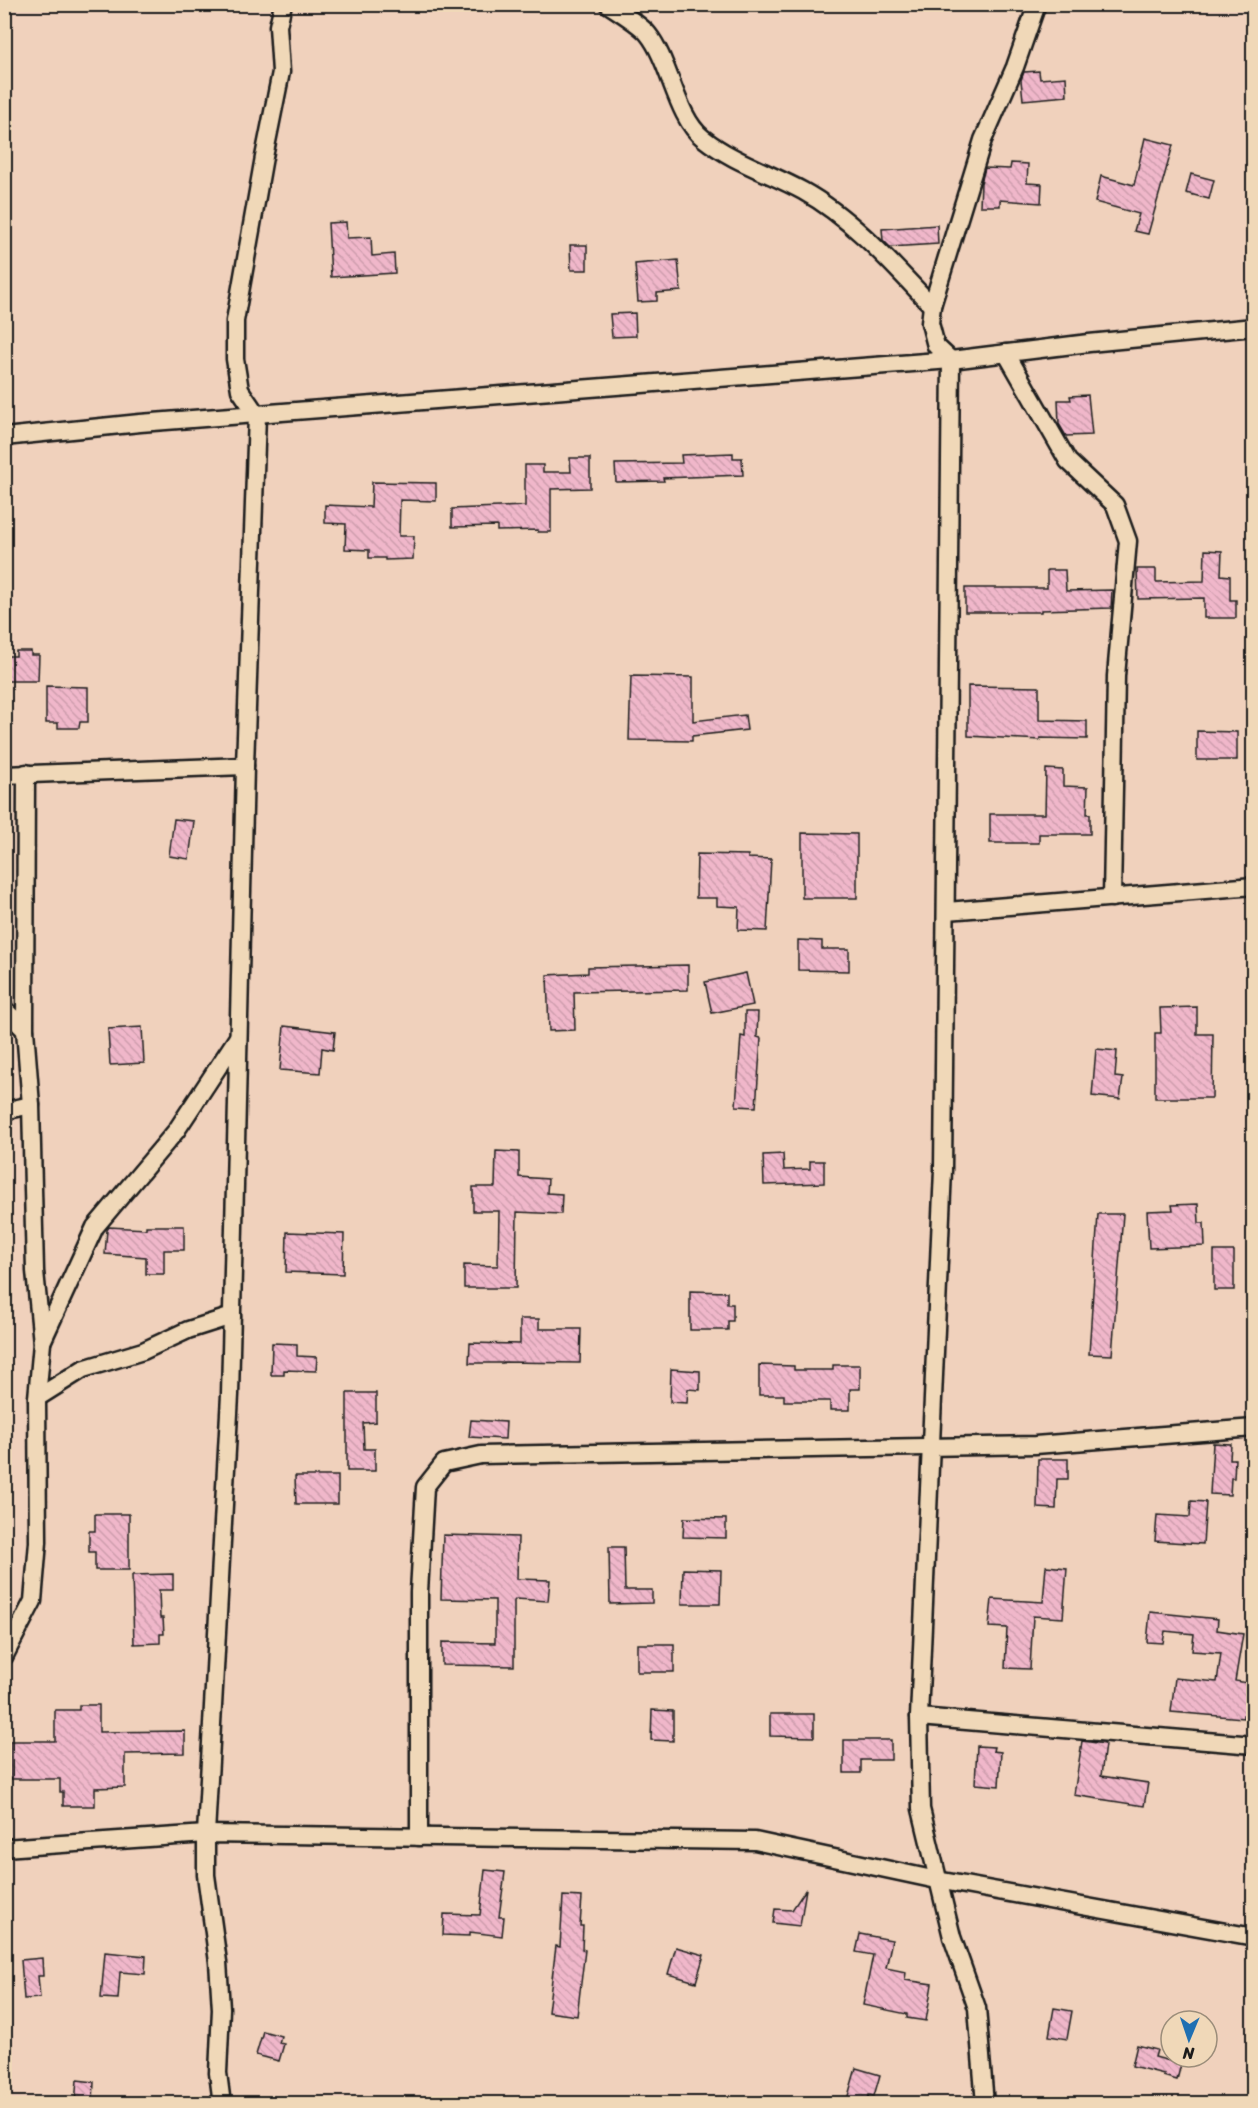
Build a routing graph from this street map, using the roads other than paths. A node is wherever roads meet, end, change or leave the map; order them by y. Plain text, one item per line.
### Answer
1 (283, 4) edge
2 (608, 4) edge
3 (1037, 4) edge
4 (932, 306) junction
5 (1254, 327) edge
6 (1006, 353) junction
7 (951, 360) junction
8 (257, 415) junction
9 (4, 437) edge
10 (245, 766) junction
11 (26, 773) junction
12 (4, 775) edge
13 (1254, 886) edge
14 (1112, 898) junction
15 (947, 911) junction
16 (4, 1009) edge
17 (26, 1030) junction
18 (239, 1036) junction
19 (31, 1105) junction
20 (4, 1111) edge
21 (232, 1316) junction
22 (42, 1343) junction
23 (37, 1398) junction
24 (1254, 1428) edge
25 (931, 1447) junction
26 (4, 1657) edge
27 (919, 1717) junction
28 (1254, 1744) edge
29 (206, 1834) junction
30 (419, 1837) junction
31 (4, 1848) edge
32 (937, 1880) junction
33 (1254, 1937) edge
34 (222, 2103) edge
35 (985, 2103) edge

1 - 8 street
2 - 4 street
3 - 4 street
4 - 7 street
5 - 6 street
6 - 7 street
6 - 14 street
7 - 8 street
7 - 15 street
8 - 9 street
8 - 10 street
10 - 11 street
10 - 18 street
11 - 12 street
11 - 17 street
13 - 14 street
14 - 15 street
15 - 25 street
16 - 17 street
17 - 19 street
18 - 21 street
18 - 22 street
19 - 20 street
19 - 22 street
21 - 23 street
21 - 29 street
22 - 23 street
23 - 26 street
24 - 25 street
25 - 27 street
25 - 30 street
27 - 28 street
27 - 32 street
29 - 30 street
29 - 31 street
29 - 34 street
30 - 32 street
32 - 33 street
32 - 35 street

